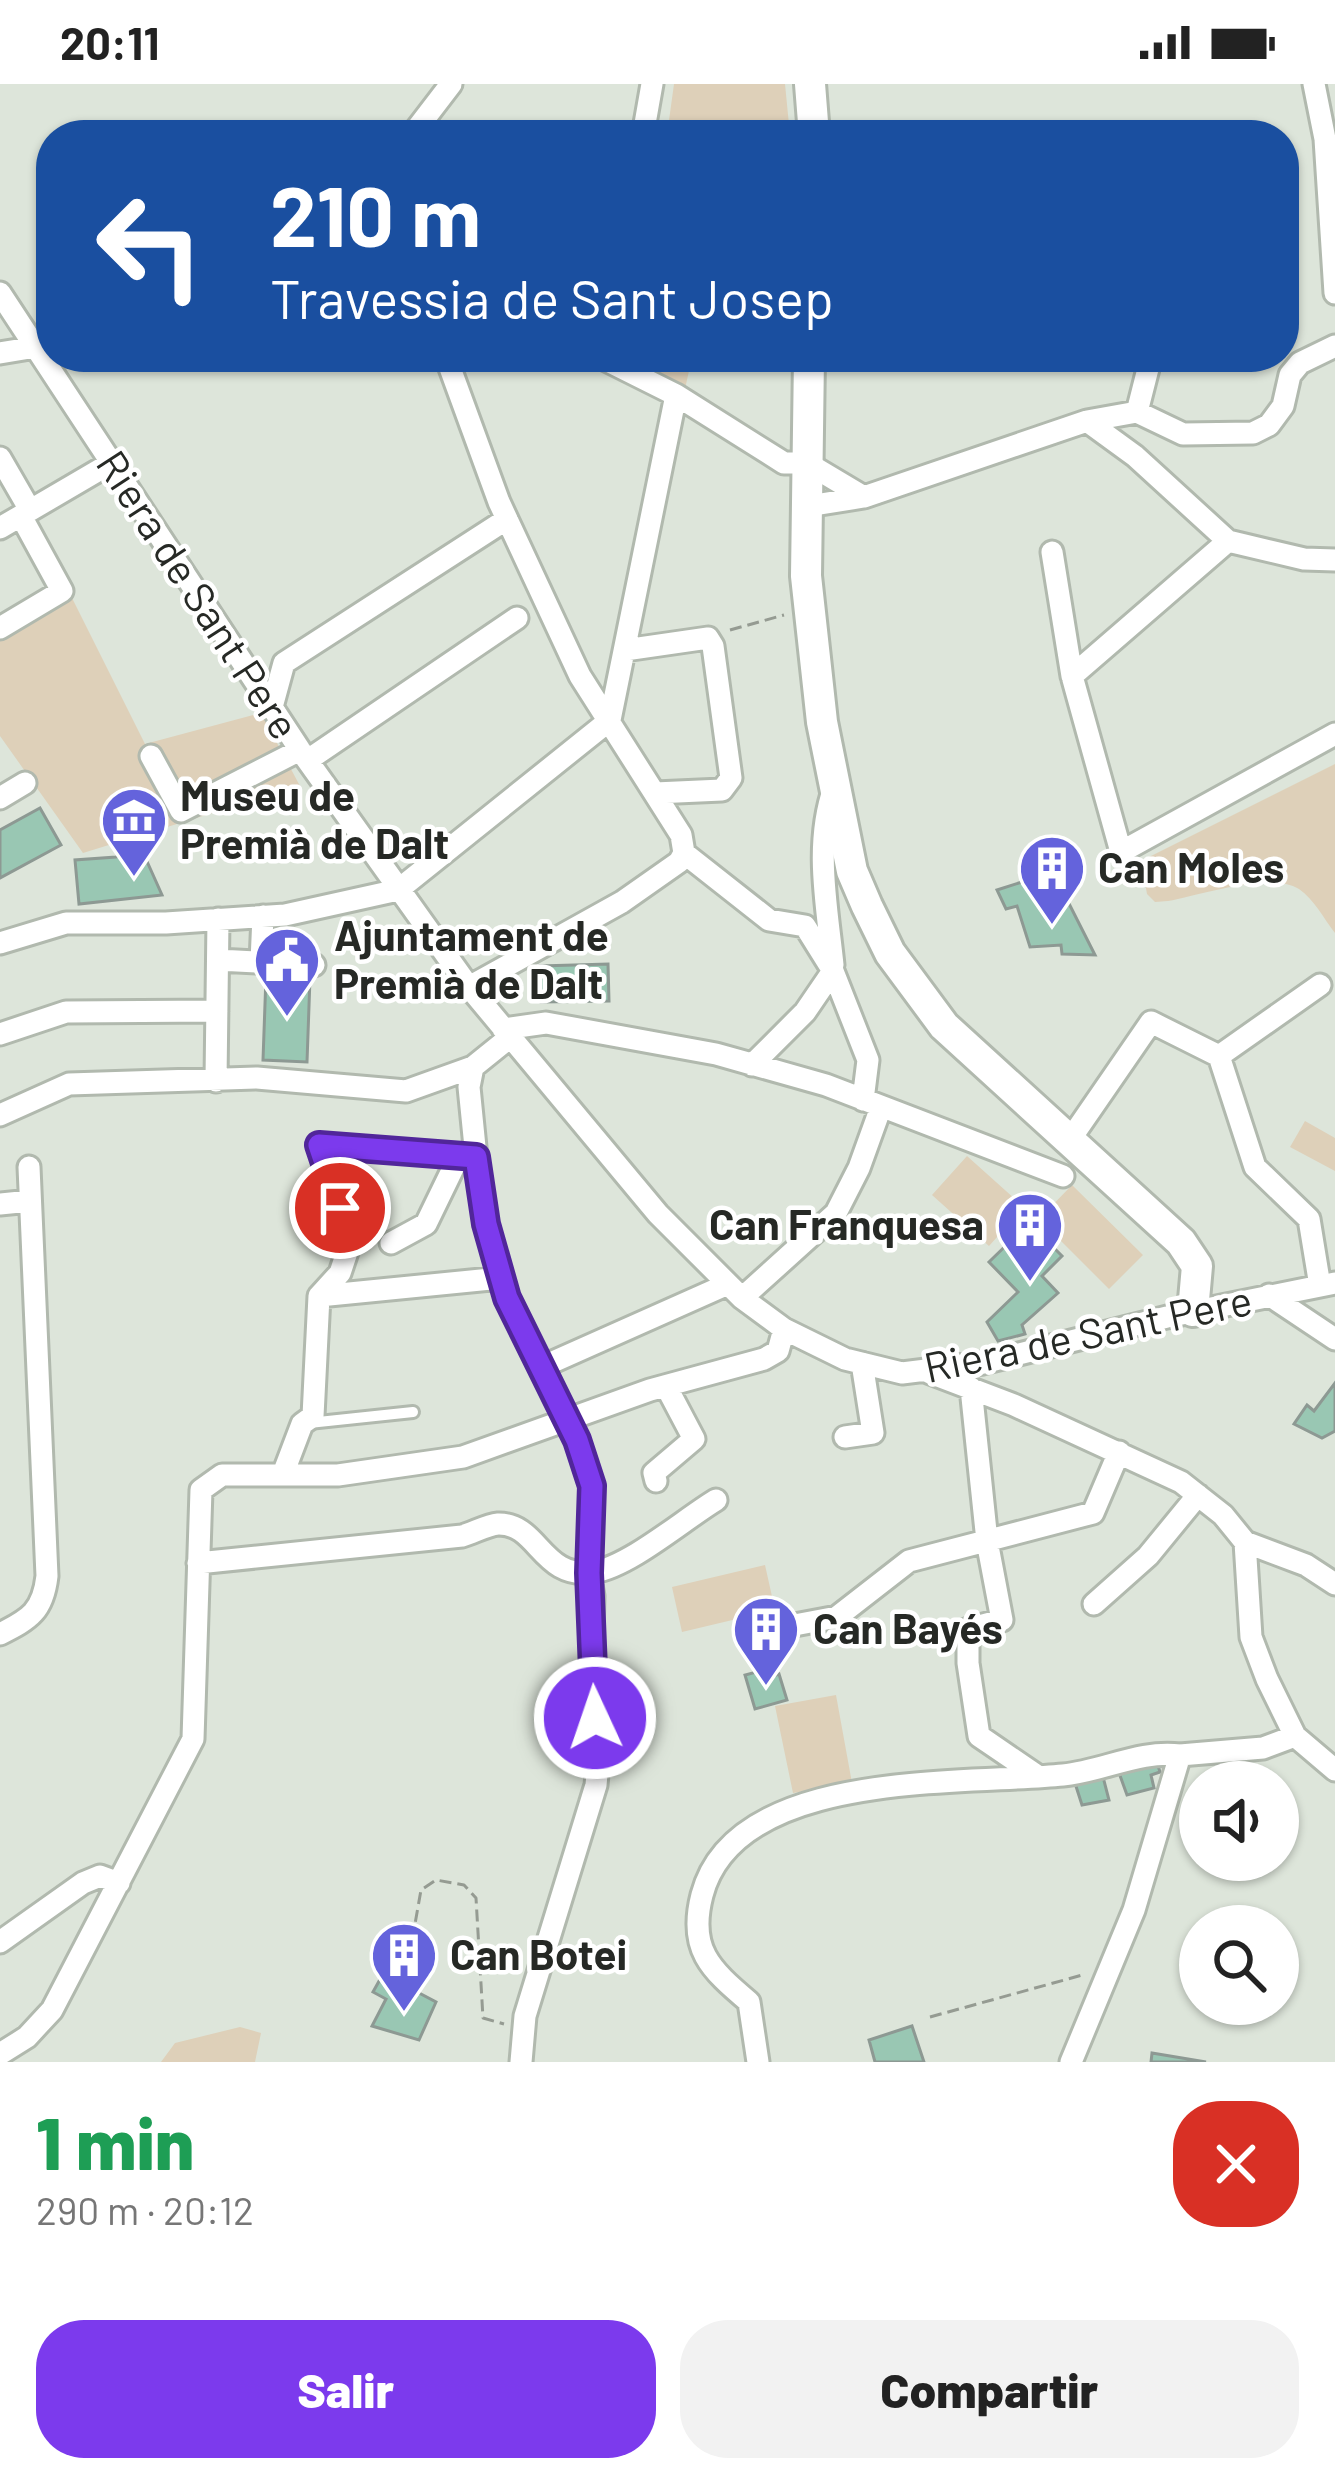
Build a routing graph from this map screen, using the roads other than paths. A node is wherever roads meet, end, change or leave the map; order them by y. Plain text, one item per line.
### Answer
1 (451, 84) edge
2 (652, 84) edge
3 (810, 84) edge
4 (1314, 84) edge
5 (423, 120) edge
6 (646, 120) edge
7 (813, 120) edge
8 (0, 293) edge
9 (1335, 293) edge
10 (1335, 346) edge
11 (36, 347) joint
12 (0, 353) edge
13 (1299, 364) edge
14 (52, 372) edge
15 (452, 372) edge
16 (632, 372) edge
17 (809, 372) edge
18 (1147, 372) edge
19 (1292, 372) edge
20 (676, 395) junction
21 (1137, 412) junction
22 (1087, 422) junction
23 (0, 458) edge
24 (111, 463) junction
25 (807, 463) junction
26 (864, 497) junction
27 (807, 510) junction
28 (25, 513) junction
29 (507, 519) junction
30 (0, 528) edge
31 (1228, 542) junction
32 (1052, 552) dead end
33 (1335, 560) edge
34 (517, 618) dead end
35 (0, 628) edge
36 (625, 650) junction
37 (1072, 676) junction
38 (272, 707) junction
39 (610, 720) junction
40 (1335, 734) edge
41 (304, 755) junction
42 (151, 757) dead end
43 (25, 783) dead end
44 (835, 786) junction
45 (655, 793) junction
46 (0, 798) edge
47 (684, 853) junction
48 (398, 890) junction
49 (263, 916) junction
50 (218, 919) junction
51 (0, 944) edge
52 (218, 960) junction
53 (260, 962) junction
54 (314, 965) dead end
55 (833, 971) junction
56 (1320, 985) dead end
57 (469, 987) junction
58 (217, 1011) junction
59 (506, 1033) junction
60 (0, 1034) edge
61 (1220, 1056) junction
62 (752, 1065) junction
63 (473, 1067) junction
64 (216, 1081) junction
65 (872, 1104) junction
66 (0, 1115) edge
67 (1069, 1141) junction
68 (468, 1157) junction
69 (29, 1166) dead end
70 (1063, 1176) dead end
71 (30, 1201) junction
72 (0, 1204) edge
73 (391, 1244) dead end
74 (501, 1278) junction
75 (1328, 1284) edge
76 (735, 1291) junction
77 (1269, 1295) junction
78 (319, 1296) junction
79 (1193, 1311) junction
80 (784, 1329) junction
81 (1335, 1339) edge
82 (555, 1361) dead end
83 (862, 1363) junction
84 (922, 1370) junction
85 (666, 1386) junction
86 (971, 1388) junction
87 (413, 1412) dead end
88 (568, 1420) junction
89 (302, 1424) junction
90 (845, 1437) dead end
91 (1120, 1452) junction
92 (283, 1474) junction
93 (656, 1481) dead end
94 (1198, 1495) junction
95 (716, 1499) dead end
96 (987, 1541) junction
97 (1245, 1541) junction
98 (199, 1563) junction
99 (589, 1573) junction
100 (1335, 1584) edge
101 (1094, 1604) dead end
102 (784, 1627) dead end
103 (0, 1634) edge
104 (1295, 1736) junction
105 (1180, 1755) junction
106 (1330, 1761) edge
107 (1039, 1777) junction
108 (119, 1883) junction
109 (0, 1942) edge
110 (0, 2054) edge
111 (521, 2062) edge
112 (758, 2062) edge
113 (1071, 2062) edge

1 - 5 street
2 - 6 street
3 - 7 street
4 - 9 street
8 - 11 street, Riera de Sant Pere
10 - 13 street
11 - 12 street
14 - 24 street, Riera de Sant Pere
15 - 29 street
16 - 20 street
17 - 25 street
18 - 21 street
19 - 21 street
20 - 25 street
20 - 36 street
21 - 22 street
22 - 26 street
22 - 31 street
23 - 28 street
24 - 28 street
24 - 38 street, Riera de Sant Pere
25 - 26 street
25 - 27 street
26 - 27 street
27 - 44 street
28 - 30 street
28 - 35 street
29 - 38 street
29 - 39 street
31 - 33 street
31 - 37 street
32 - 37 street
34 - 41 street
36 - 39 street
36 - 45 street
37 - 40 street
38 - 41 street, Riera de Sant Pere
39 - 45 street
39 - 48 street
41 - 42 street
41 - 48 street, Riera de Sant Pere
43 - 46 street
44 - 55 street
44 - 67 street
45 - 47 street
47 - 55 street
47 - 57 street
48 - 49 street
48 - 57 street, Riera de Sant Pere
49 - 50 street
49 - 53 street
50 - 51 street
50 - 52 street
52 - 53 street
52 - 58 street
53 - 54 street
55 - 62 street
55 - 65 street
56 - 61 street
57 - 59 street, Riera de Sant Pere
58 - 60 street
58 - 64 street
59 - 62 street
59 - 63 street
59 - 76 street, Riera de Sant Pere
61 - 67 street
61 - 75 street
62 - 65 street
63 - 64 street
63 - 68 street
64 - 66 street
65 - 70 street
65 - 76 street
67 - 79 street
68 - 73 street
68 - 74 street
68 - 78 street
69 - 71 street
71 - 72 street
71 - 103 street
74 - 78 street
74 - 88 street
75 - 77 street, Riera de Sant Pere
76 - 80 street, Riera de Sant Pere
76 - 82 street
77 - 79 street, Riera de Sant Pere
77 - 81 street
78 - 89 street
79 - 84 street, Riera de Sant Pere
80 - 83 street, Riera de Sant Pere
80 - 85 street
83 - 84 street, Riera de Sant Pere
83 - 90 street
84 - 86 street
85 - 88 street
85 - 93 street
86 - 91 street
86 - 96 street
87 - 89 lane
88 - 92 street
88 - 99 street
89 - 92 street
91 - 94 street
91 - 96 street
92 - 98 street
94 - 97 street
94 - 101 street
95 - 99 street
96 - 102 street
96 - 107 street
97 - 100 street
97 - 104 street
98 - 99 street
98 - 108 street
99 - 111 street
104 - 105 street
104 - 106 street
105 - 107 street
105 - 113 street
107 - 112 street
108 - 109 street
108 - 110 street

